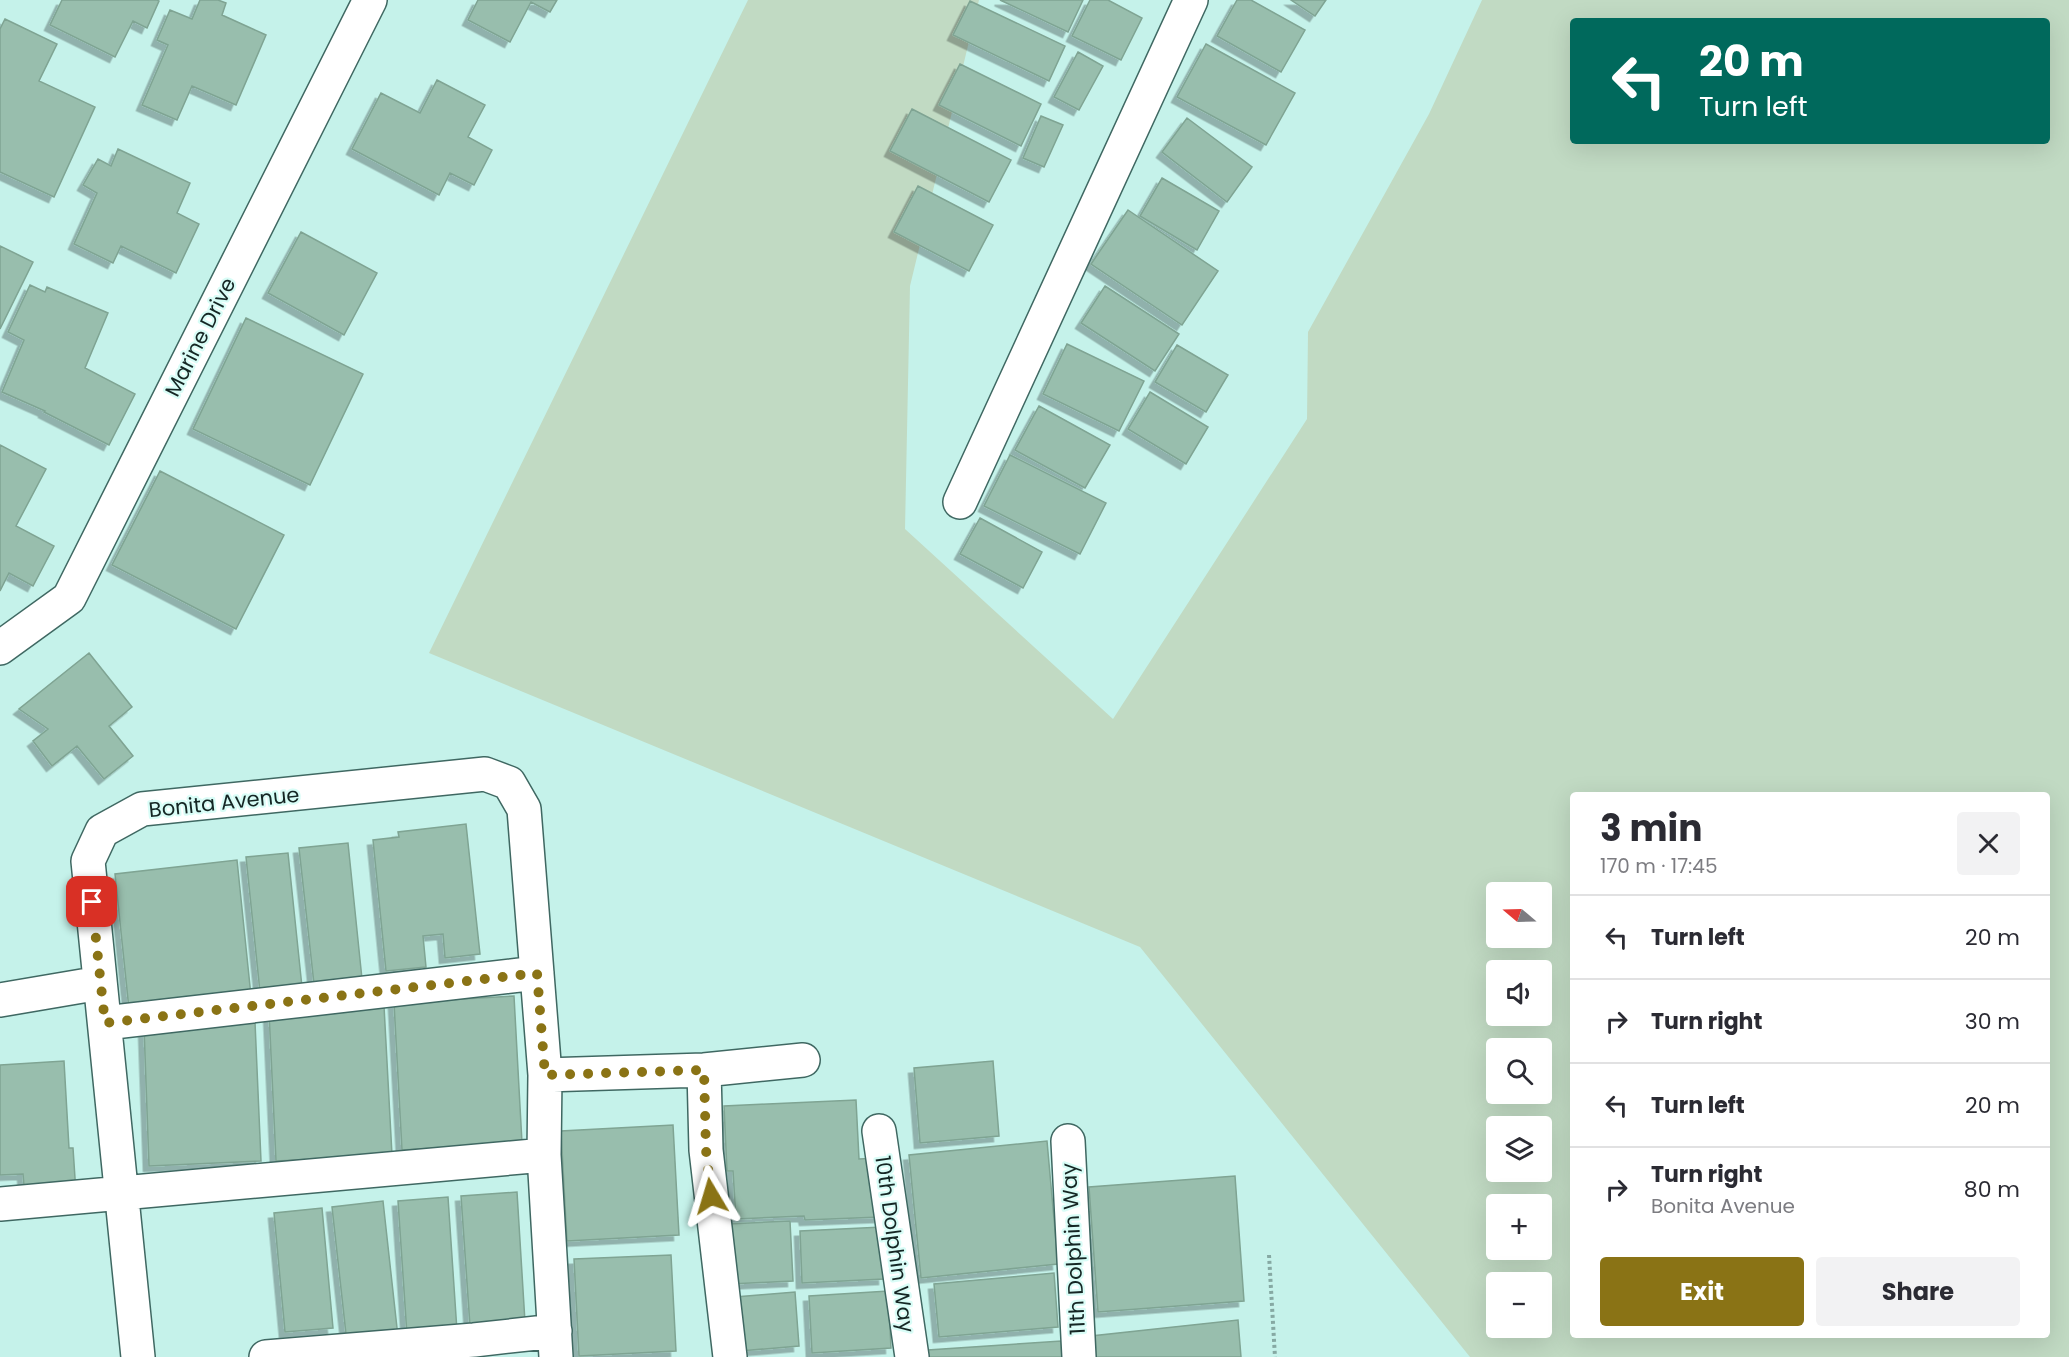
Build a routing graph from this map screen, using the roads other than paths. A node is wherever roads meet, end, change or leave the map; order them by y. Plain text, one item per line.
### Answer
1 (370, 0) edge
2 (1191, 0) edge
3 (960, 502) dead end
4 (0, 648) edge
5 (537, 973) junction
6 (100, 983) junction
7 (0, 1000) edge
8 (105, 1023) junction
9 (803, 1060) dead end
10 (704, 1070) junction
11 (545, 1075) junction
12 (879, 1131) dead end
13 (1068, 1141) dead end
14 (544, 1155) junction
15 (120, 1194) junction
16 (0, 1204) edge
17 (555, 1344) edge
18 (138, 1357) edge
19 (266, 1357) edge
20 (730, 1357) edge
21 (912, 1357) edge
22 (1079, 1357) edge

1 - 4 street, Marine Drive
2 - 3 street
5 - 6 street, Bonita Avenue
5 - 8 street
5 - 11 street
6 - 7 street
6 - 8 street, Bonita Avenue
8 - 15 street, Bonita Avenue
9 - 10 street
10 - 11 street
10 - 20 street
11 - 14 street
12 - 21 street, 10th Dolphin Way
13 - 22 street, 11th Dolphin Way
14 - 15 street
14 - 17 street
15 - 16 street
15 - 18 street, Bonita Avenue
17 - 19 street

